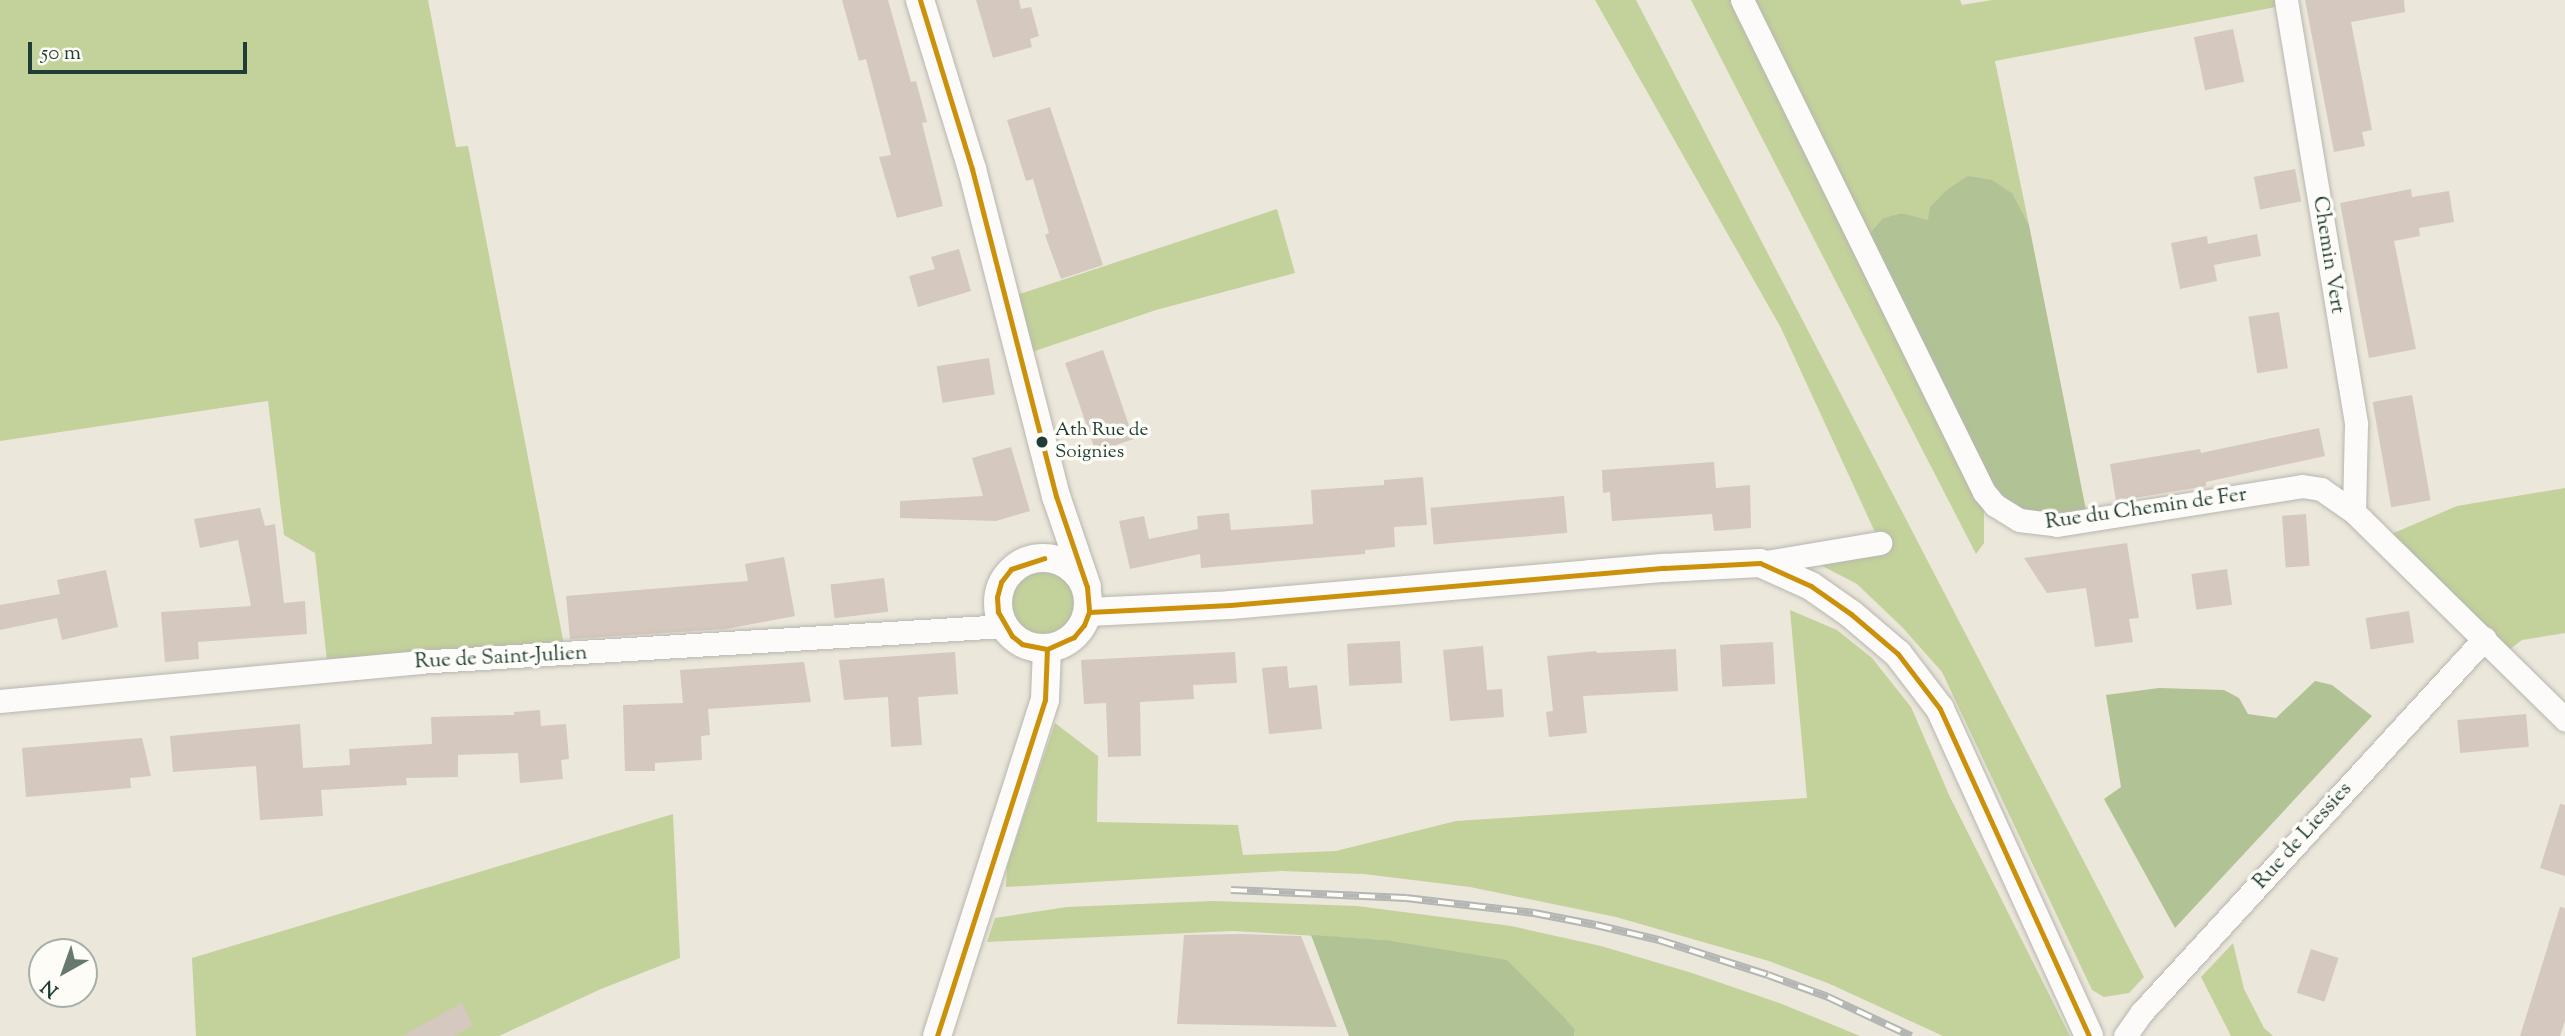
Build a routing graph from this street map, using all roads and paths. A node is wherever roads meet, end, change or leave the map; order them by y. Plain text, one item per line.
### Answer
1 (920, 0) edge
2 (1742, 0) edge
3 (2286, 0) edge
4 (1056, 496) junction
5 (2354, 512) junction
6 (1880, 543) dead end
7 (1044, 558) junction
8 (1760, 563) junction
9 (1088, 599) junction
10 (1004, 626) junction
11 (2485, 638) junction
12 (1047, 649) junction
13 (0, 701) edge
14 (2565, 719) edge
15 (937, 1036) edge
16 (2089, 1036) edge
17 (2125, 1036) edge

1 - 4 street
2 - 5 street, Rue du Chemin de Fer
3 - 5 street, Chemin Vert
4 - 7 street
4 - 9 street
5 - 11 street, Rue du Chemin de Fer
6 - 8 street
7 - 9 street
7 - 10 street
8 - 9 street
8 - 16 street
9 - 12 street
10 - 12 street
10 - 13 street, Rue de Saint-Julien
11 - 14 street, Rue du Chemin de Fer
11 - 17 street, Rue de Liessies
12 - 15 street

